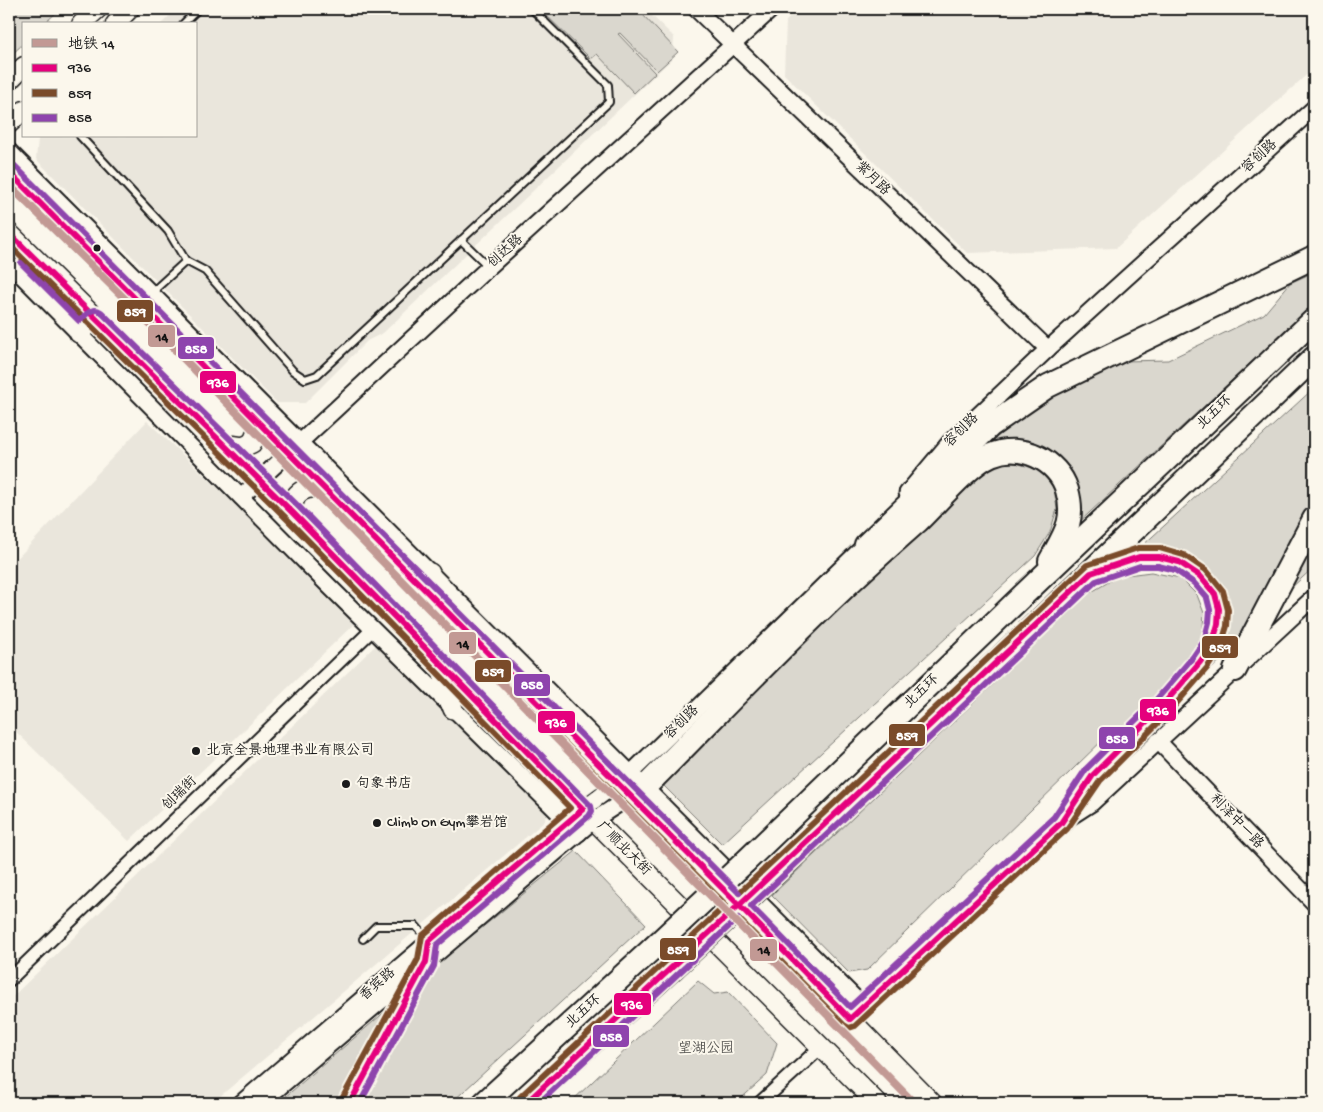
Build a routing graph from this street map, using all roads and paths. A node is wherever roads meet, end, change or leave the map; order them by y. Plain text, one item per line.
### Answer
1 (98, 9) edge
2 (130, 9) edge
3 (198, 9) edge
4 (532, 9) edge
5 (696, 9) edge
6 (772, 9) edge
7 (83, 22) edge
8 (117, 22) edge
9 (184, 22) edge
10 (734, 44) junction
11 (22, 68) edge
12 (9, 81) edge
13 (1314, 108) edge
14 (22, 112) edge
15 (9, 124) edge
16 (82, 138) edge
17 (9, 151) edge
18 (9, 172) edge
19 (9, 233) edge
20 (461, 240) junction
21 (1314, 257) edge
22 (186, 261) junction
23 (9, 262) edge
24 (489, 267) junction
25 (146, 298) junction
26 (171, 314) junction
27 (95, 318) junction
28 (1314, 320) edge
29 (79, 333) junction
30 (176, 339) junction
31 (1048, 349) junction
32 (1314, 358) edge
33 (253, 418) junction
34 (223, 444) junction
35 (294, 448) junction
36 (260, 480) junction
37 (324, 489) junction
38 (241, 497) junction
39 (293, 513) junction
40 (1314, 519) edge
41 (866, 545) junction
42 (430, 573) junction
43 (1090, 573) junction
44 (1040, 579) junction
45 (1314, 597) edge
46 (441, 605) junction
47 (373, 630) junction
48 (441, 666) junction
49 (1235, 670) junction
50 (453, 709) junction
51 (1158, 741) junction
52 (631, 785) junction
53 (588, 814) junction
54 (1061, 823) junction
55 (574, 828) junction
56 (1314, 903) edge
57 (363, 939) dead end
58 (428, 951) junction
59 (9, 980) edge
60 (864, 1007) junction
61 (850, 1020) junction
62 (821, 1047) junction
63 (241, 1103) edge
64 (261, 1103) edge
65 (350, 1103) edge
66 (484, 1103) edge
67 (526, 1103) edge
68 (760, 1103) edge
69 (878, 1103) edge
70 (932, 1103) edge

1 - 7 main road
2 - 8 main road
3 - 9 lane
4 - 20 lane
5 - 10 street, 紫月路
6 - 10 street, 创达路
10 - 24 street, 创达路
10 - 31 street, 紫月路
11 - 12 main road
13 - 31 street, 容创路
14 - 15 main road
16 - 22 lane
17 - 25 street
18 - 25 main road
19 - 27 main road, 广顺北大街
20 - 22 lane
20 - 24 lane
21 - 41 highway
22 - 25 lane
23 - 29 street
24 - 35 street, 创达路
25 - 26 street
25 - 30 main road
26 - 30 main road
26 - 35 street
27 - 29 main road
27 - 34 main road, 广顺北大街
28 - 44 highway, 北五环
29 - 38 street
30 - 33 main road
31 - 41 street, 容创路
32 - 43 highway, 北五环
33 - 34 main road
33 - 35 main road
34 - 36 main road, 广顺北大街
35 - 36 street, 创达路
35 - 37 main road
35 - 42 street
36 - 38 street, 创达路
36 - 39 main road, 广顺北大街
37 - 39 main road
37 - 46 main road
38 - 47 street
39 - 48 main road, 广顺北大街
40 - 49 highway
41 - 52 street, 容创路
42 - 46 main road
42 - 52 street
43 - 54 highway
43 - 67 highway, 北五环, bridge
44 - 52 highway
44 - 66 highway, 北五环, bridge
45 - 49 street
46 - 52 main road
47 - 50 street
47 - 59 street, 创瑞街
48 - 50 main road
48 - 53 main road, 广顺北大街
49 - 51 street
50 - 55 street
51 - 54 street
51 - 56 street, 利泽中一路
52 - 53 street, 容创路
52 - 60 street
52 - 61 main road
53 - 55 street, 香宾路
53 - 62 main road, 广顺北大街
54 - 60 street
55 - 58 street, 香宾路
55 - 58 street, 香宾路
57 - 58 lane
58 - 63 street, 香宾路
58 - 64 street, 香宾路
58 - 65 highway
60 - 61 street
61 - 70 main road
62 - 68 street
62 - 69 main road, 广顺北大街

